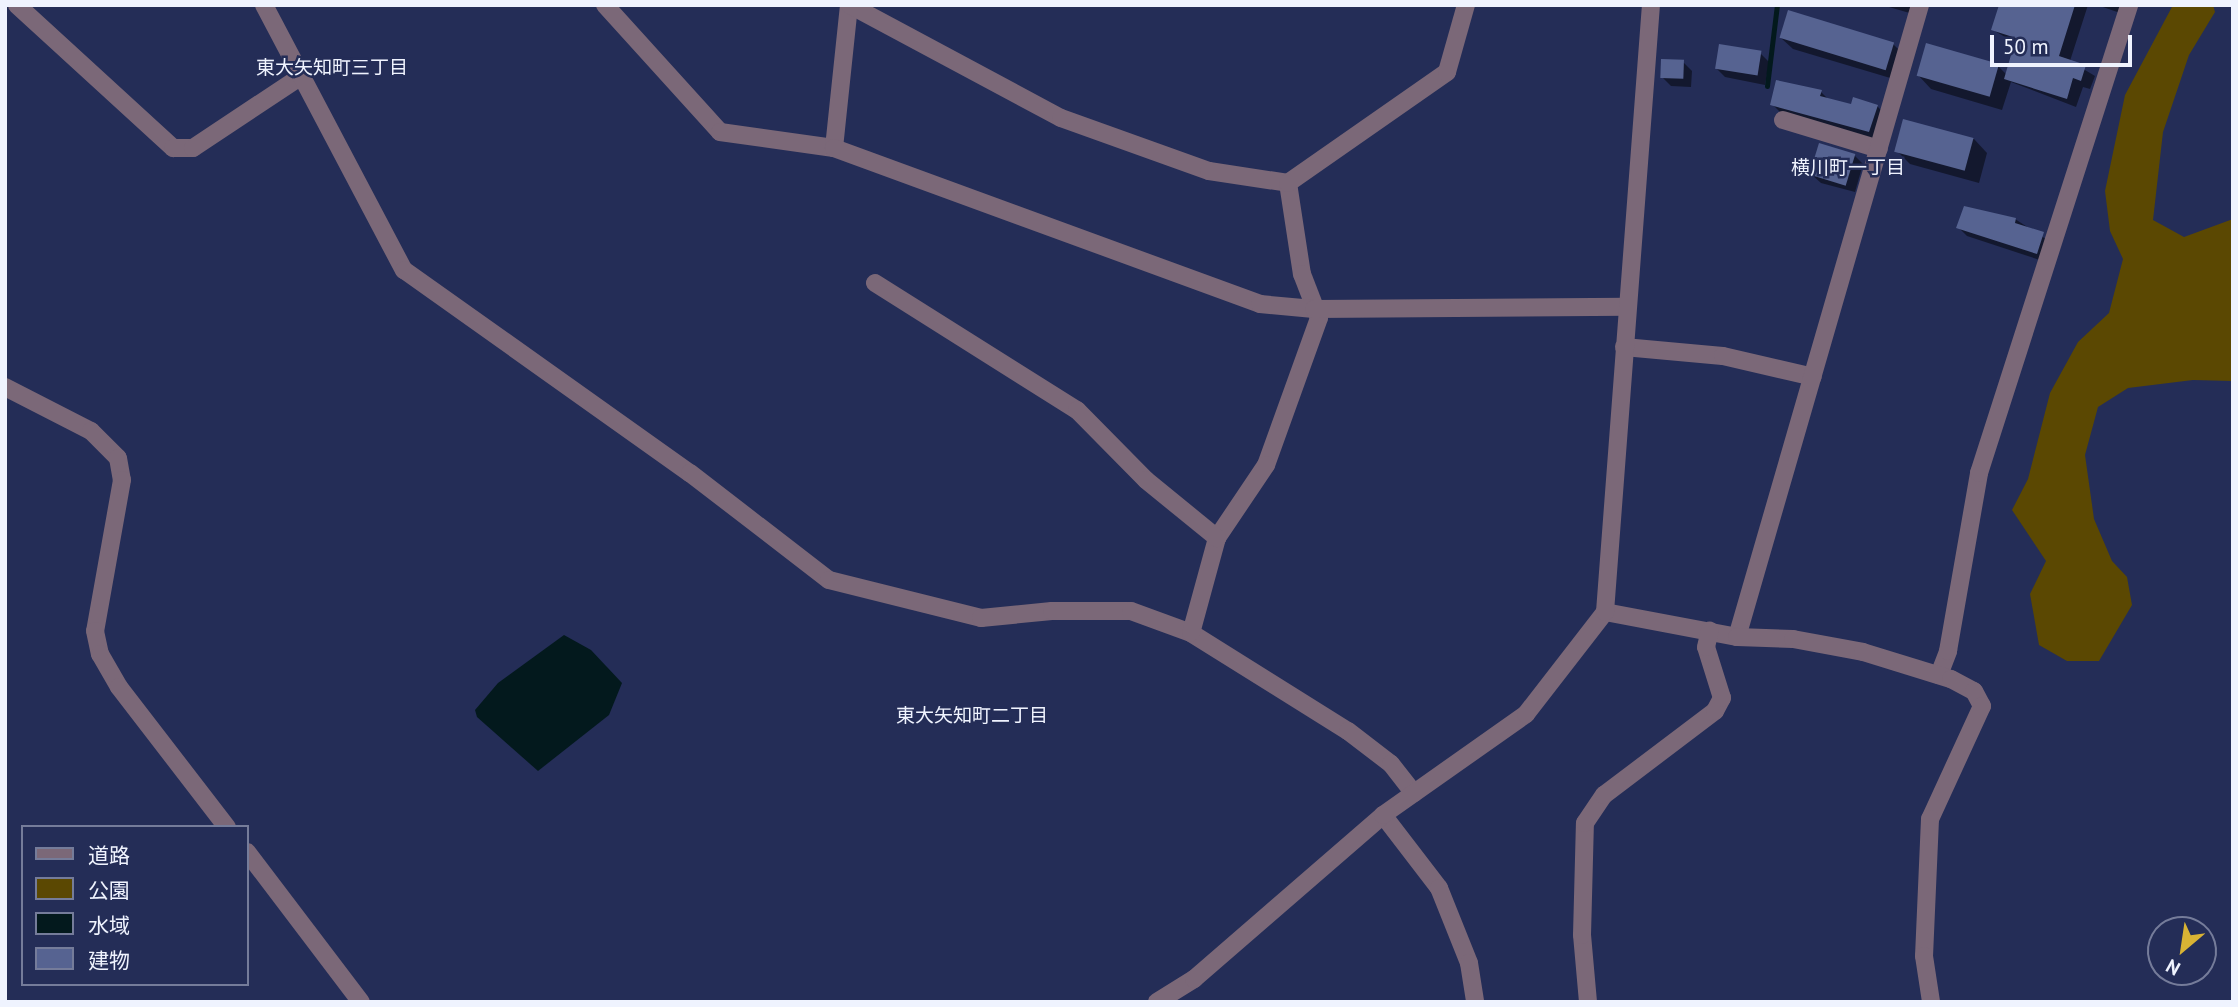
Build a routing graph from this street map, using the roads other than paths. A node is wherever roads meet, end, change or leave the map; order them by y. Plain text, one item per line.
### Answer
1 (17, 5) edge
2 (264, 5) edge
3 (605, 5) edge
4 (849, 5) edge
5 (1466, 5) edge
6 (1651, 5) edge
7 (1920, 5) edge
8 (2129, 5) edge
9 (300, 77) junction
10 (1783, 121) dead end
11 (834, 148) junction
12 (1879, 149) junction
13 (1288, 183) junction
14 (875, 283) dead end
15 (1626, 307) junction
16 (1314, 309) junction
17 (1624, 347) junction
18 (1813, 377) junction
19 (5, 387) edge
20 (1217, 538) junction
21 (1605, 612) junction
22 (1710, 630) junction
23 (1191, 634) junction
24 (1737, 637) junction
25 (1939, 675) junction
26 (1414, 793) junction
27 (1383, 815) junction
28 (225, 825) edge
29 (248, 853) edge
30 (361, 1002) edge
31 (1157, 1002) edge
32 (1475, 1002) edge
33 (1588, 1002) edge
34 (1931, 1002) edge

1 - 9 street
2 - 9 street
3 - 11 street
4 - 11 street
4 - 13 street
5 - 13 street
6 - 15 street
7 - 12 street
8 - 25 street
9 - 23 street
10 - 12 street
11 - 16 street
12 - 18 street
13 - 16 street
14 - 20 street
15 - 16 street
15 - 17 street
16 - 20 street
17 - 18 street
17 - 21 street
18 - 24 street
19 - 28 street
20 - 23 street
21 - 22 street
21 - 26 street
22 - 24 street
22 - 33 street
23 - 26 street
24 - 25 street
25 - 34 street
26 - 27 street
27 - 31 street
27 - 32 street
29 - 30 street

